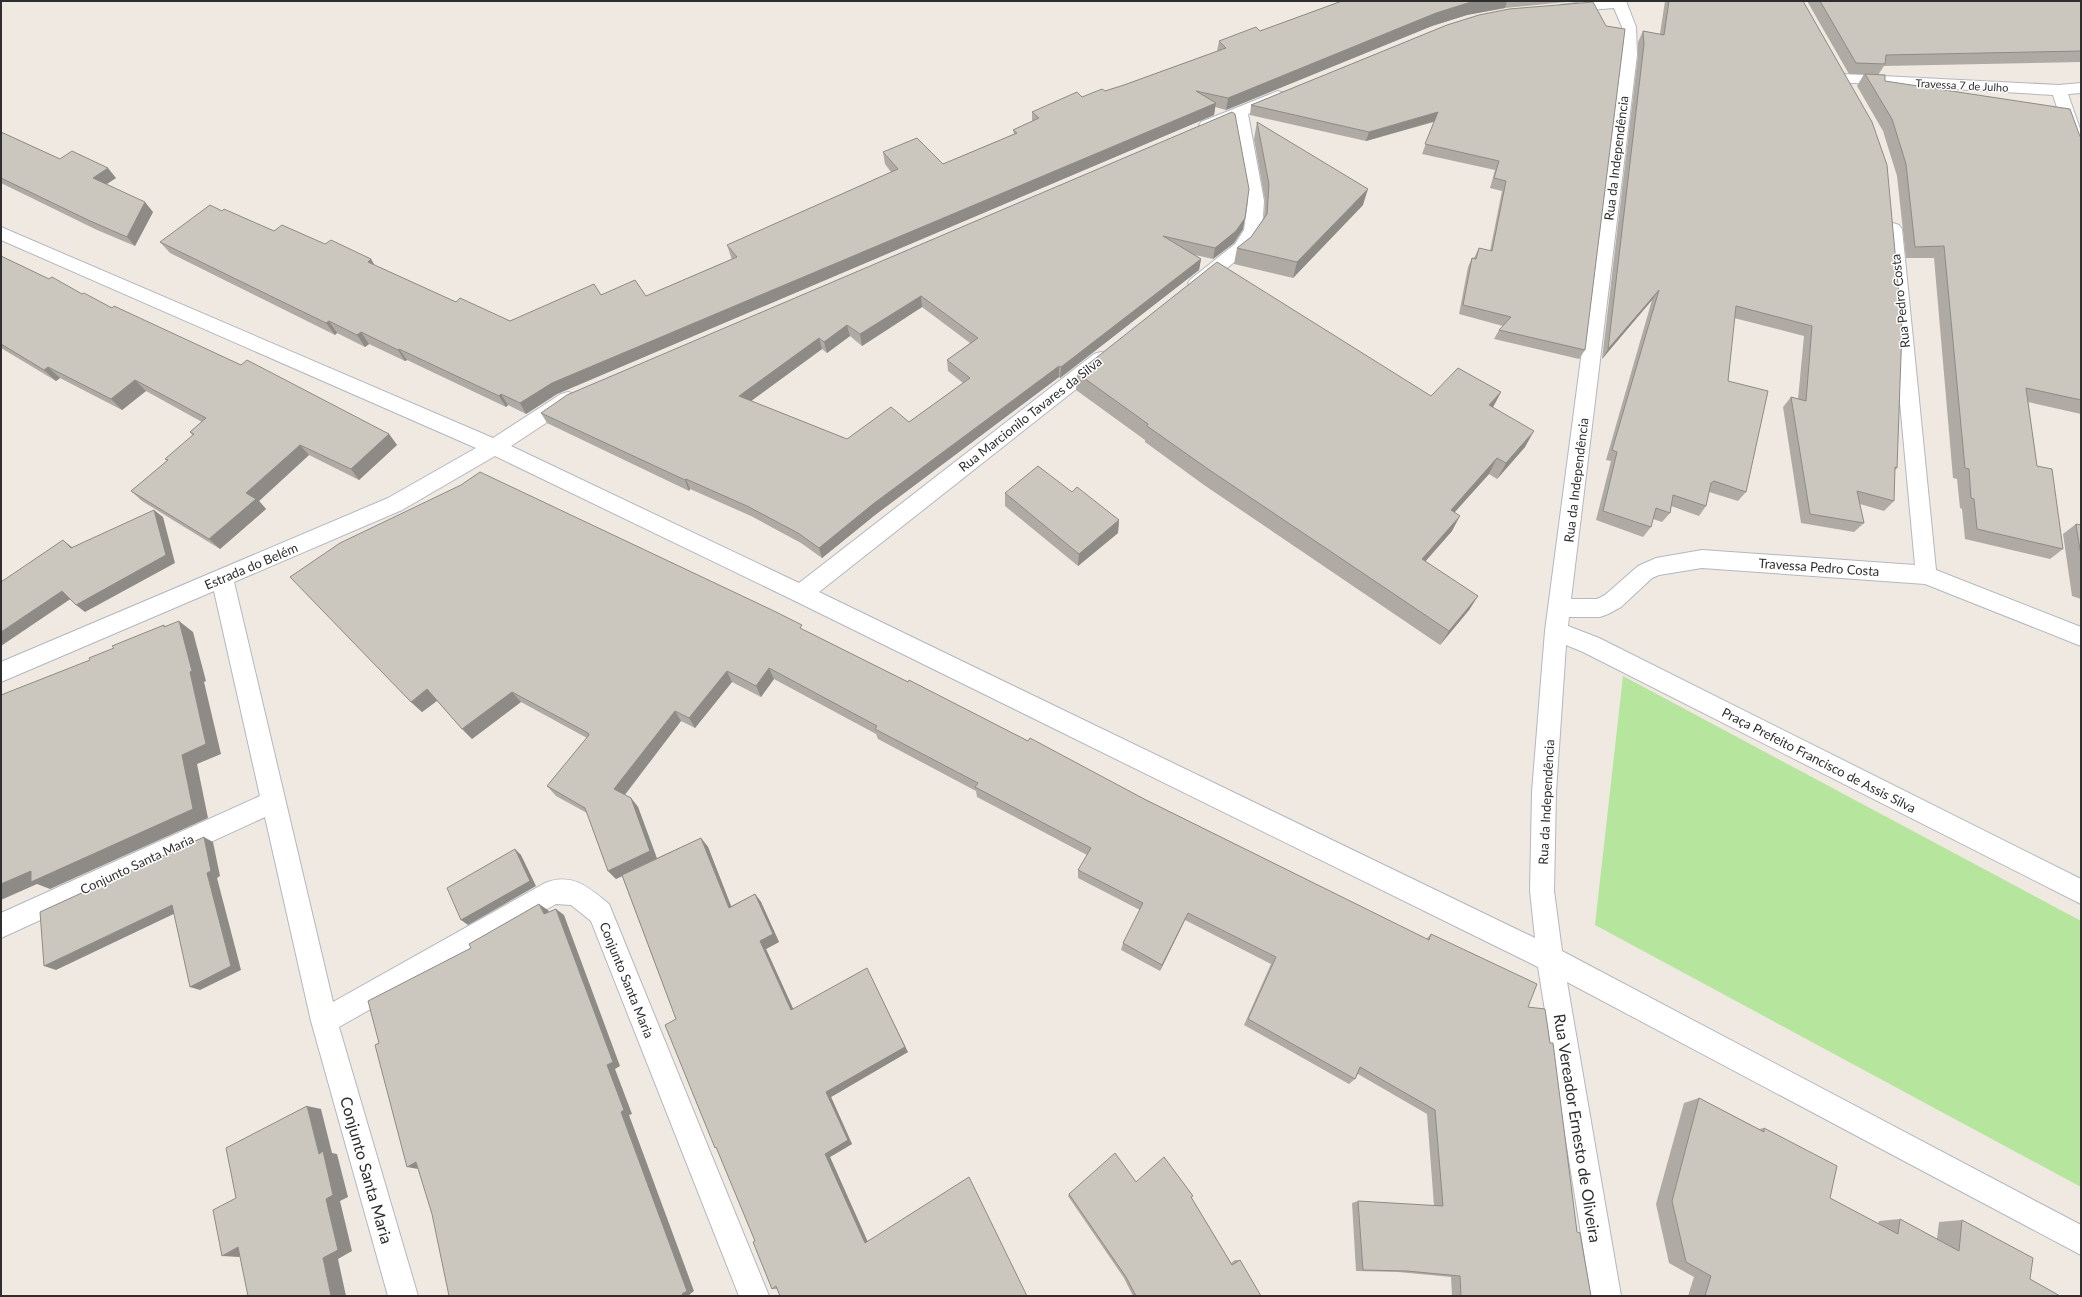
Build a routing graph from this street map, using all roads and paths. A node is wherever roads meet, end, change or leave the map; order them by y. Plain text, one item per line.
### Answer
1 (1619, 2) edge
2 (1551, 9) edge
3 (2081, 88) edge
4 (2059, 90) junction
5 (1291, 91) edge
6 (1855, 99) edge
7 (1240, 112) junction
8 (1196, 131) edge
9 (2081, 157) edge
10 (1891, 215) edge
11 (1, 233) edge
12 (1184, 292) edge
13 (1115, 347) edge
14 (579, 394) edge
15 (494, 447) junction
16 (1926, 575) junction
17 (222, 578) junction
18 (801, 594) junction
19 (1560, 608) junction
20 (1556, 631) junction
21 (2081, 637) edge
22 (1, 672) edge
23 (273, 802) junction
24 (2081, 892) edge
25 (1, 926) edge
26 (1550, 959) junction
27 (324, 1021) junction
28 (2081, 1240) edge
29 (403, 1296) edge
30 (754, 1296) edge
31 (1606, 1296) edge

1 - 2 street
1 - 19 street, Rua da Independência
3 - 4 street, Travessa 7 de Julho
4 - 6 street, Travessa 7 de Julho
4 - 9 street
5 - 7 street
7 - 8 street
7 - 12 street
10 - 16 street, Rua Pedro Costa
11 - 15 street
13 - 18 street, Rua Marcionilo Tavares da Silva
14 - 15 street, Estrada do Belém
15 - 17 street, Estrada do Belém
15 - 18 street
16 - 19 street, Travessa Pedro Costa
16 - 21 street, Travessa Pedro Costa
17 - 22 street, Estrada do Belém
17 - 23 street, Conjunto Santa Maria
18 - 26 street
19 - 20 street, Rua da Independência
20 - 24 street, Praça Prefeito Francisco de Assis Silva
20 - 26 street, Rua da Independência
23 - 25 street, Conjunto Santa Maria
23 - 27 street, Conjunto Santa Maria
26 - 28 street
26 - 31 street, Rua Vereador Ernesto de Oliveira
27 - 29 street, Conjunto Santa Maria
27 - 30 street, Conjunto Santa Maria

